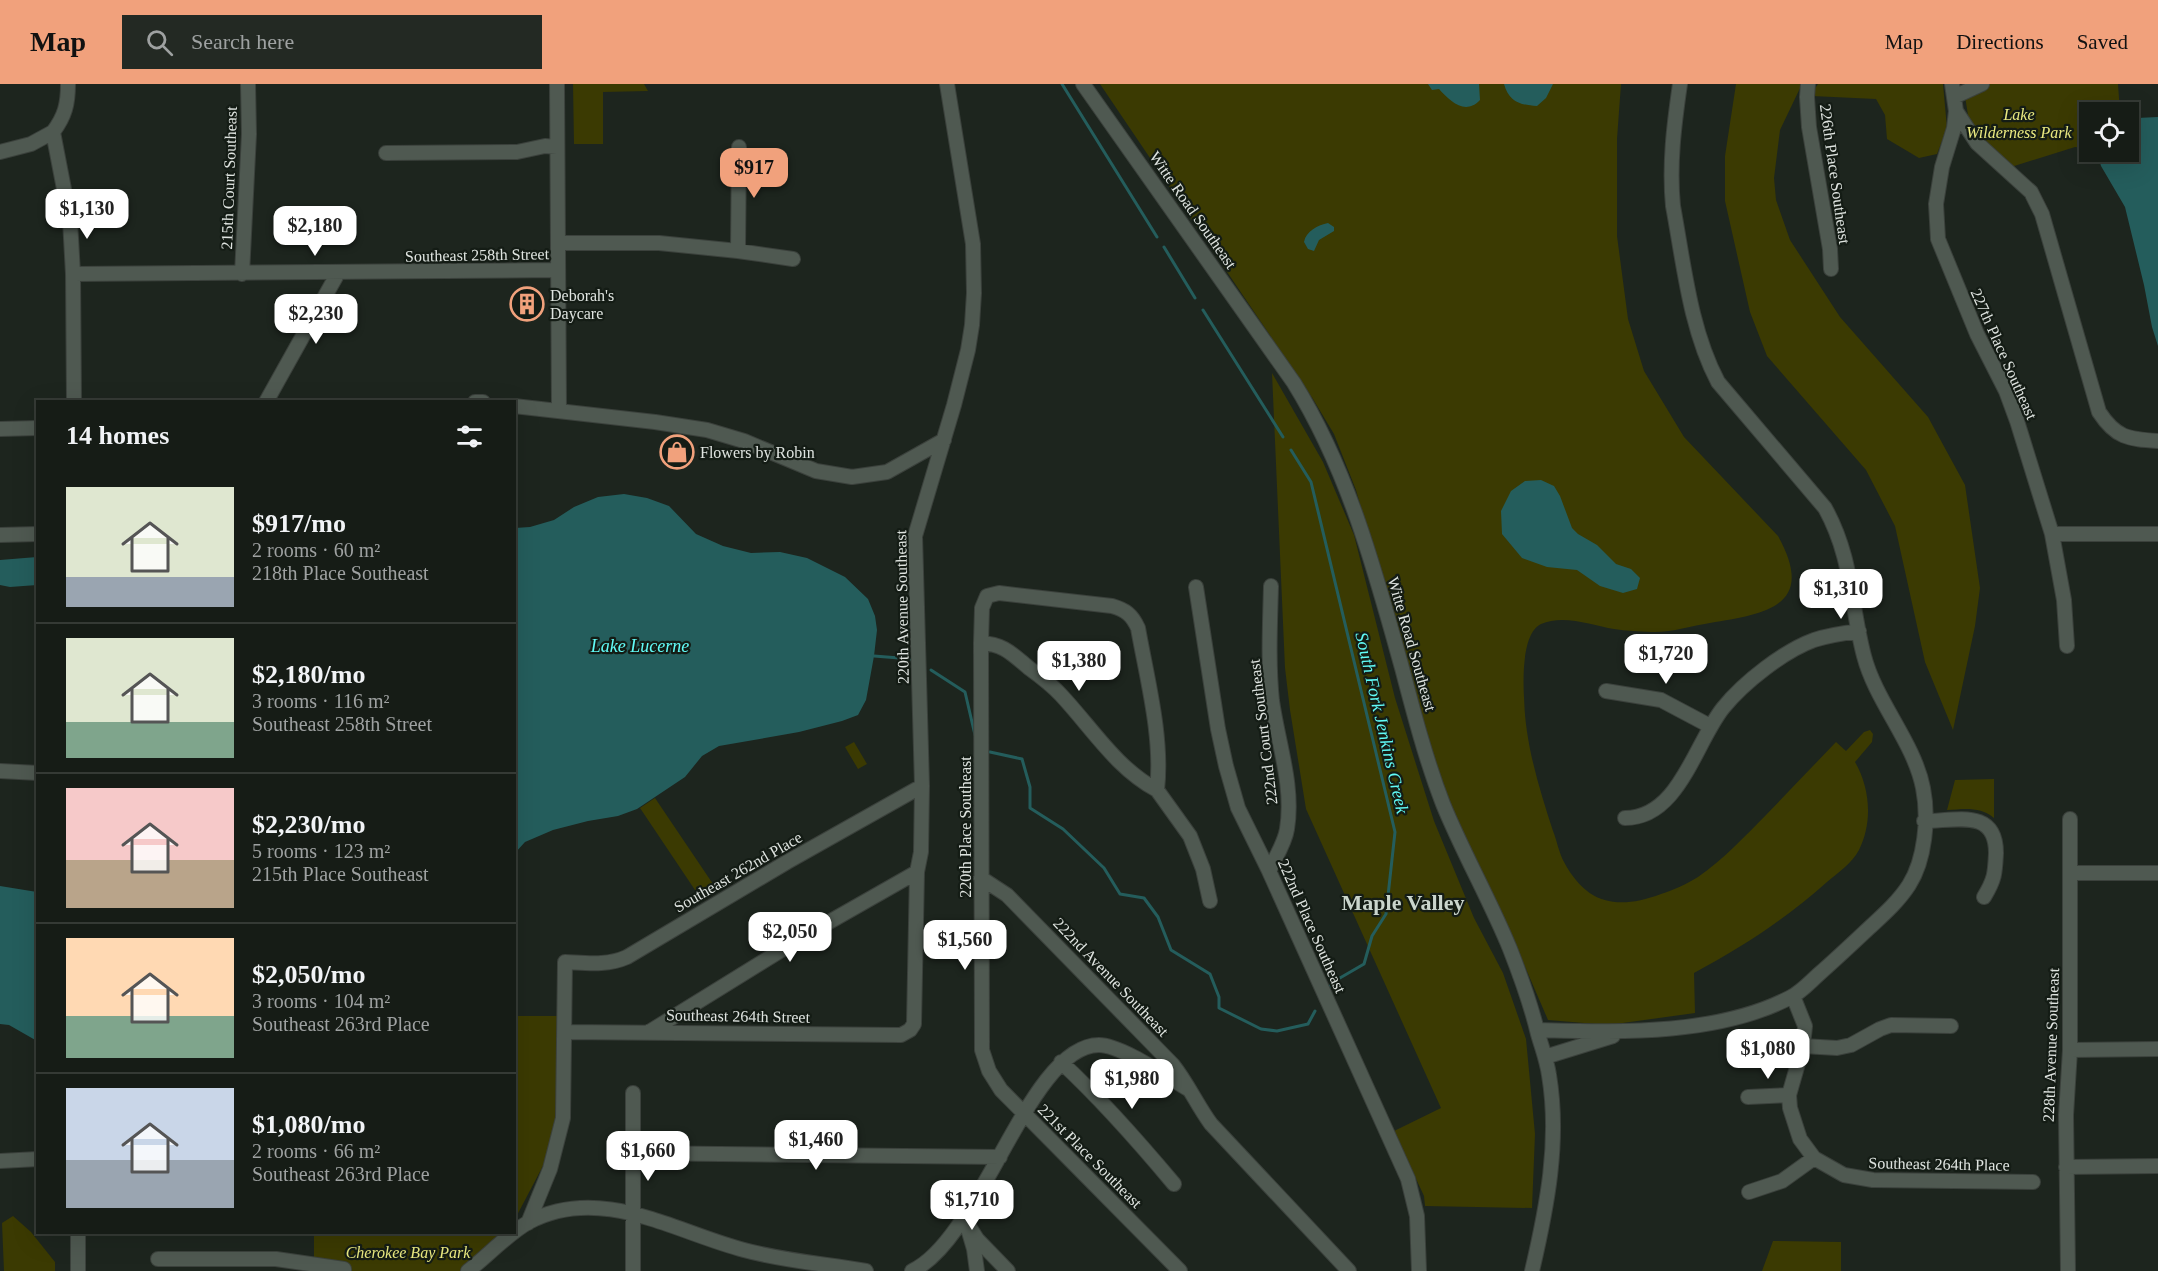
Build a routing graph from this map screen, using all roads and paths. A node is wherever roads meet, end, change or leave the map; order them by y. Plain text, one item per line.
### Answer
1 (68, 84) edge
2 (248, 84) edge
3 (556, 84) edge
4 (947, 84) edge
5 (1083, 84) edge
6 (1680, 84) edge
7 (1809, 84) edge
8 (1982, 84) edge
9 (1954, 97) edge
10 (53, 132) junction
11 (557, 147) junction
12 (739, 147) dead end
13 (0, 152) edge
14 (386, 153) dead end
15 (558, 243) junction
16 (738, 251) junction
17 (793, 259) dead end
18 (1831, 269) dead end
19 (557, 270) junction
20 (339, 273) junction
21 (73, 274) junction
22 (242, 274) junction
23 (74, 400) edge
24 (267, 400) edge
25 (516, 406) edge
26 (559, 411) junction
27 (36, 428) edge
28 (0, 429) edge
29 (944, 440) junction
30 (2158, 441) edge
31 (36, 534) edge
32 (2052, 534) junction
33 (2158, 534) edge
34 (0, 535) edge
35 (1271, 586) dead end
36 (1196, 587) dead end
37 (1859, 631) junction
38 (981, 643) junction
39 (2067, 646) dead end
40 (1606, 691) dead end
41 (1710, 726) junction
42 (0, 771) edge
43 (36, 773) edge
44 (922, 786) junction
45 (1157, 790) junction
46 (1625, 818) dead end
47 (2070, 819) dead end
48 (1924, 821) junction
49 (1269, 871) junction
50 (917, 872) junction
51 (2071, 873) junction
52 (2158, 873) edge
53 (981, 878) junction
54 (1984, 897) dead end
55 (1210, 901) dead end
56 (1793, 996) junction
57 (1951, 1026) dead end
58 (910, 1030) joint
59 (1537, 1030) junction
60 (564, 1032) junction
61 (649, 1032) junction
62 (1626, 1032) junction
63 (1803, 1046) junction
64 (2158, 1049) edge
65 (2070, 1050) junction
66 (1545, 1057) junction
67 (985, 1058) joint
68 (1061, 1062) junction
69 (1188, 1089) junction
70 (633, 1093) dead end
71 (1789, 1095) junction
72 (1748, 1096) dead end
73 (1023, 1113) junction
74 (633, 1153) junction
75 (1000, 1157) junction
76 (36, 1158) edge
77 (1814, 1158) junction
78 (0, 1161) edge
79 (2158, 1166) edge
80 (2066, 1167) junction
81 (2033, 1182) dead end
82 (1174, 1184) dead end
83 (1749, 1192) dead end
84 (633, 1214) junction
85 (963, 1217) junction
86 (528, 1223) junction
87 (516, 1233) edge
88 (78, 1234) edge
89 (514, 1234) edge
90 (158, 1259) dead end
91 (344, 1270) edge
92 (78, 1271) edge
93 (468, 1271) edge
94 (633, 1271) edge
95 (866, 1271) edge
96 (912, 1271) edge
97 (977, 1271) edge
98 (1008, 1271) edge
99 (1180, 1271) edge
100 (1349, 1271) edge
101 (1419, 1271) edge
102 (1532, 1271) edge
103 (2068, 1271) edge

1 - 10 street
2 - 22 street, 215th Court Southeast
3 - 11 street
4 - 29 street, 220th Avenue Southeast
5 - 59 street, Witte Road Southeast
6 - 37 street
7 - 18 street, 226th Place Southeast
8 - 9 street
9 - 30 street
9 - 32 street, 227th Place Southeast
10 - 13 street
10 - 21 street
11 - 14 street
11 - 15 street
12 - 16 street
15 - 16 street, Southeast 258th Street
15 - 19 street
16 - 17 street, Southeast 258th Street
19 - 20 street, Southeast 258th Street
19 - 26 street
20 - 22 street, Southeast 258th Street
20 - 24 street
21 - 22 street, Southeast 258th Street
21 - 23 street
25 - 26 street
26 - 29 street
27 - 28 street
29 - 44 street, 220th Avenue Southeast
31 - 34 street
32 - 33 street
32 - 39 street, 227th Place Southeast
35 - 49 street, 222nd Court Southeast
36 - 49 street, 222nd Place Southeast
37 - 41 street
37 - 48 street
38 - 45 street
38 - 45 street, 220th Place Southeast
38 - 53 street, 220th Place Southeast
40 - 41 street
41 - 46 street
42 - 43 street
44 - 50 street, 220th Avenue Southeast
44 - 60 street, Southeast 262nd Place
45 - 55 street
47 - 51 street, 228th Avenue Southeast
48 - 54 street
48 - 56 street
49 - 101 street, 222nd Place Southeast
50 - 58 street, 220th Avenue Southeast
50 - 61 street
51 - 52 street
51 - 65 street, 228th Avenue Southeast
53 - 67 street, 220th Place Southeast
53 - 69 street, 222nd Avenue Southeast
56 - 62 street
56 - 63 street
57 - 63 street
58 - 61 street, Southeast 264th Street
59 - 62 street
59 - 66 street, Witte Road Southeast
60 - 61 street, Southeast 264th Street
60 - 86 street
62 - 66 street
63 - 71 street
64 - 65 street
65 - 80 street, 228th Avenue Southeast
66 - 102 street, Witte Road Southeast
67 - 73 street, 221st Place Southeast
68 - 69 street
68 - 73 street
68 - 82 street
69 - 100 street, 222nd Avenue Southeast
70 - 74 street
71 - 72 street
71 - 77 street
73 - 75 street
73 - 99 street, 221st Place Southeast
74 - 75 street
74 - 84 street
75 - 85 street
76 - 78 street
77 - 81 street, Southeast 264th Place
77 - 83 street
79 - 80 street
80 - 103 street, 228th Avenue Southeast
84 - 86 street
84 - 94 street
84 - 95 street
85 - 96 street
85 - 97 street
85 - 98 street
86 - 87 street
88 - 92 street
89 - 93 street
90 - 91 street

